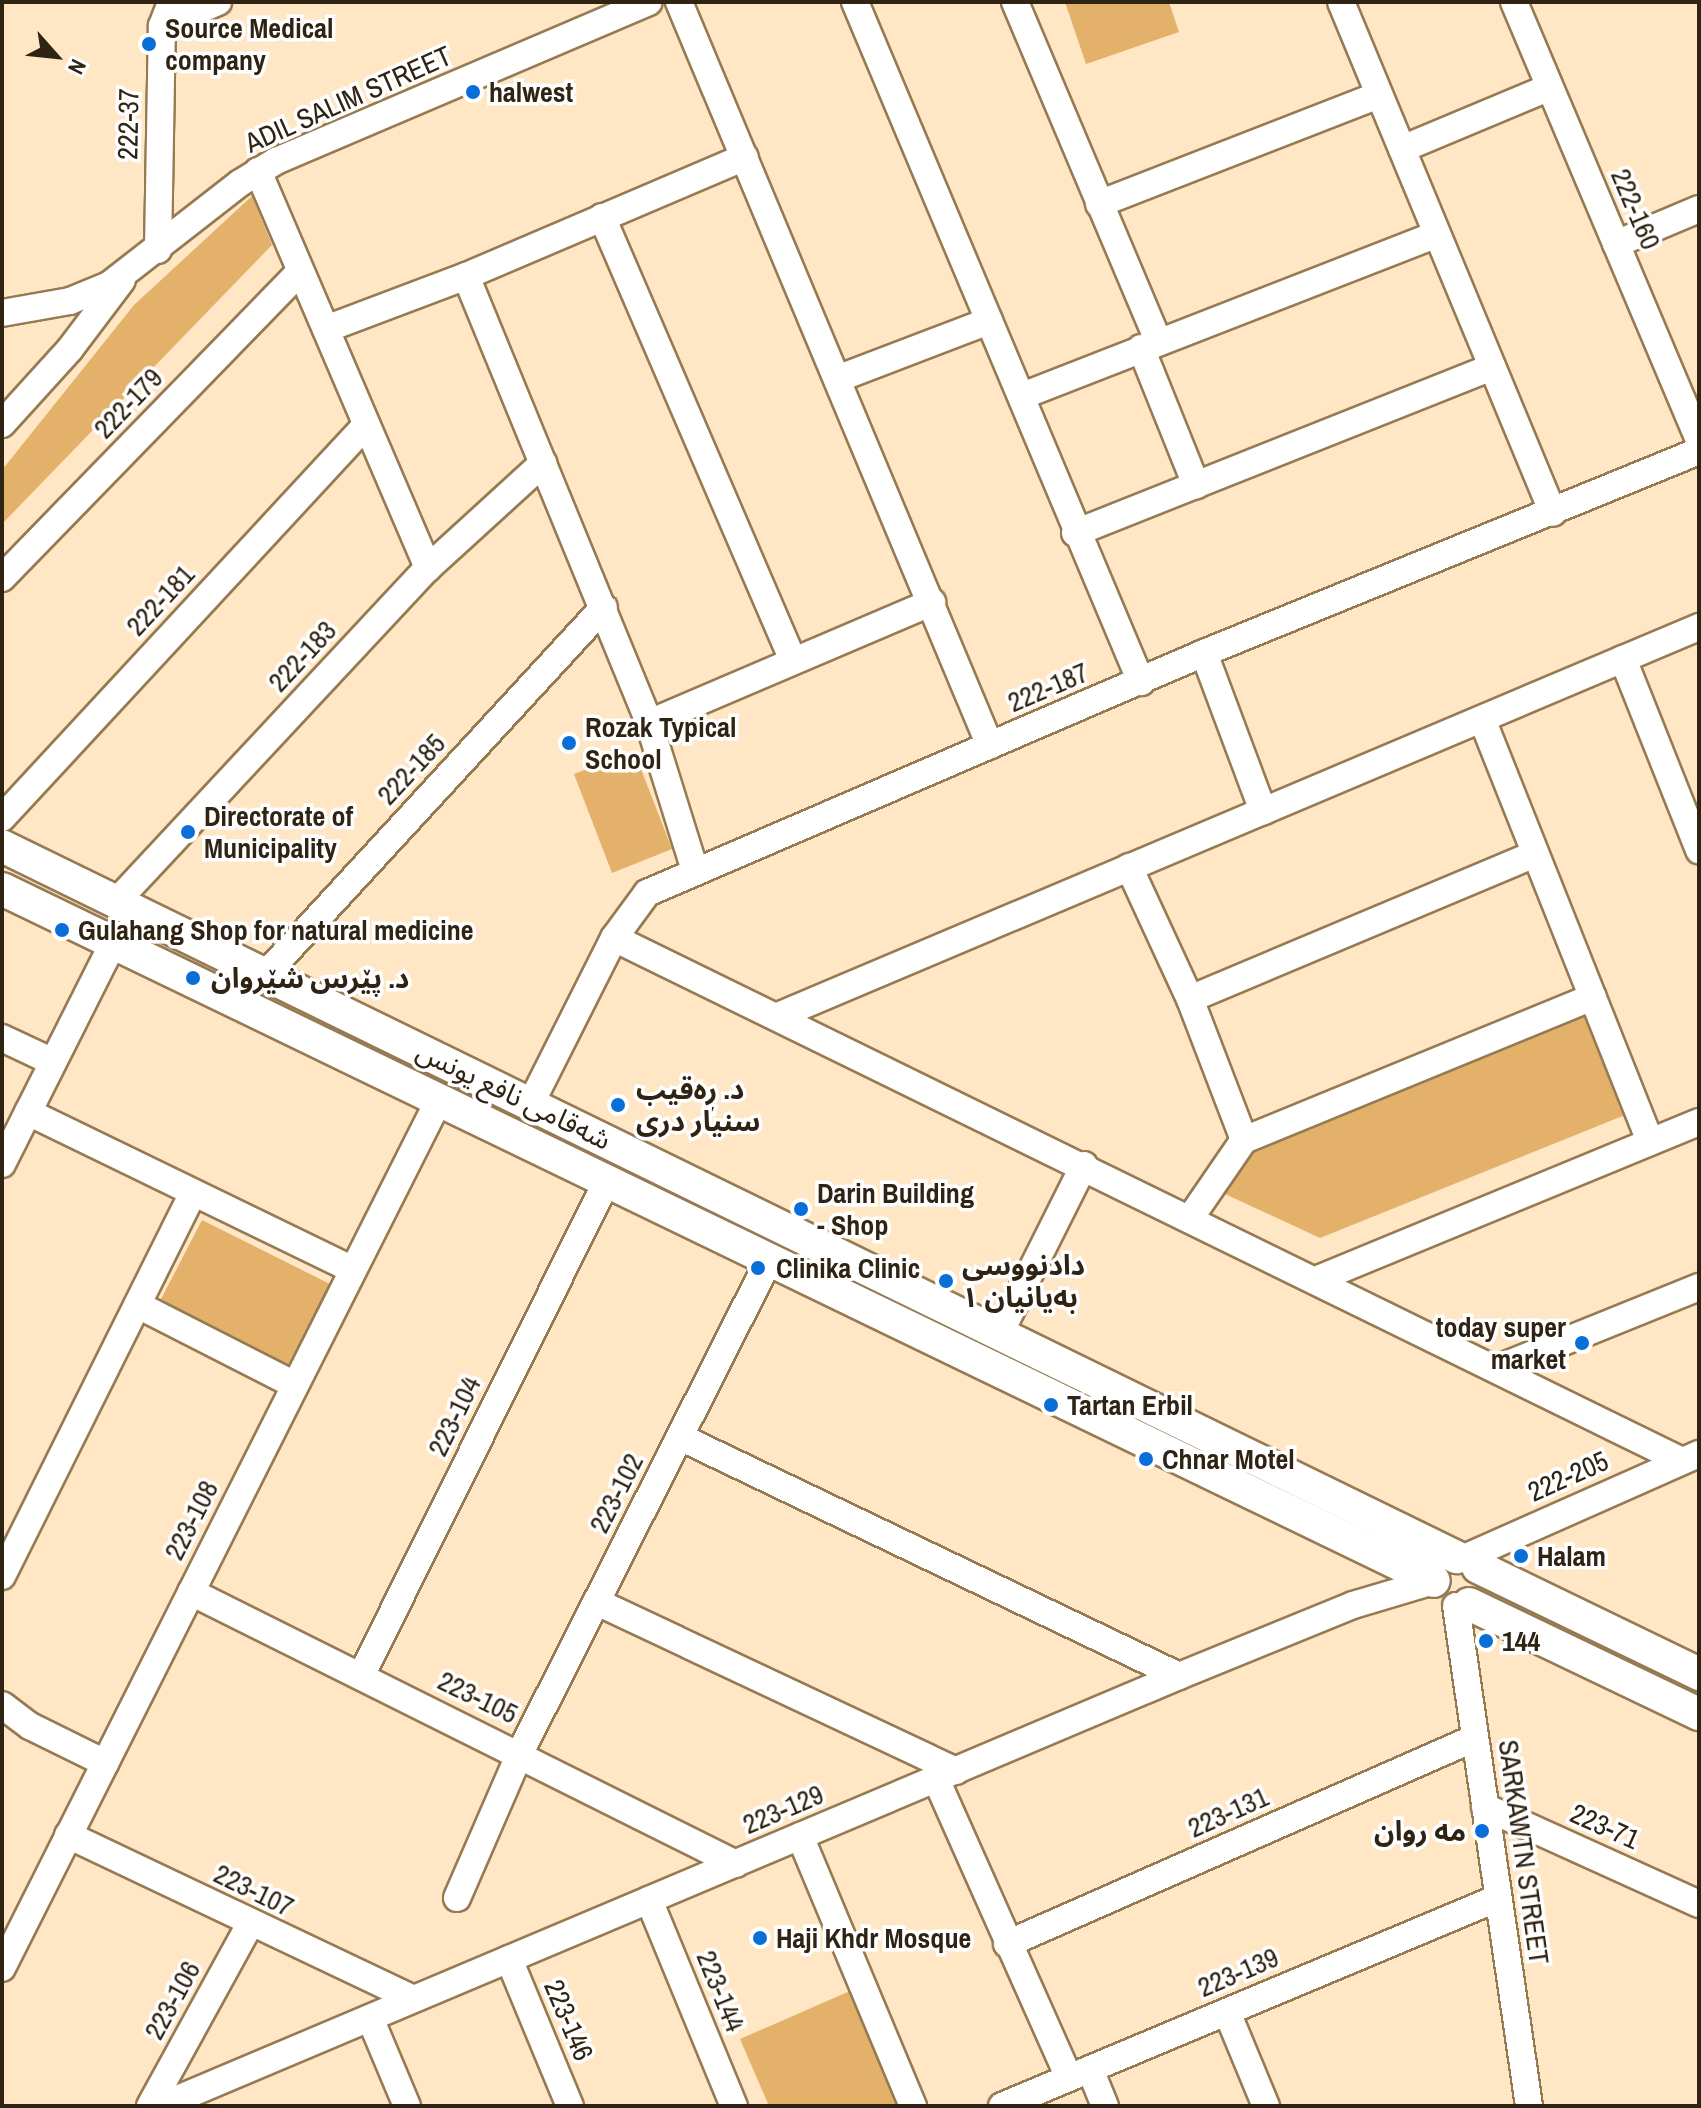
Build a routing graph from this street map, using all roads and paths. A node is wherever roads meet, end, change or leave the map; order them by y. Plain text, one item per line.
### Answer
1 (218, 2) edge
2 (649, 2) edge
3 (679, 2) edge
4 (855, 2) edge
5 (1015, 2) edge
6 (1341, 2) edge
7 (1514, 2) edge
8 (166, 14) edge
9 (1550, 87) junction
10 (1379, 95) junction
11 (1402, 149) junction
12 (745, 157) junction
13 (258, 171) junction
14 (1099, 204) junction
15 (1699, 209) edge
16 (602, 217) junction
17 (1437, 234) junction
18 (1616, 244) junction
19 (158, 250) junction
20 (300, 272) junction
21 (126, 274) junction
22 (466, 276) junction
23 (2, 313) edge
24 (989, 321) junction
25 (326, 329) junction
26 (1150, 345) junction
27 (1492, 367) junction
28 (837, 379) junction
29 (1022, 396) junction
30 (1693, 412) edge
31 (2, 424) edge
32 (366, 425) junction
33 (1699, 441) edge
34 (1699, 451) edge
35 (543, 463) junction
36 (1196, 485) junction
37 (1553, 513) junction
38 (1075, 533) junction
39 (428, 568) junction
40 (2, 578) edge
41 (932, 602) junction
42 (604, 607) junction
43 (1699, 627) edge
44 (1204, 653) junction
45 (792, 658) junction
46 (1623, 659) junction
47 (1141, 682) junction
48 (1482, 719) junction
49 (649, 723) junction
50 (990, 746) junction
51 (1263, 811) junction
52 (2, 818) edge
53 (2, 846) edge
54 (1699, 850) edge
55 (1535, 854) junction
56 (1129, 867) junction
57 (695, 871) junction
58 (2, 889) edge
59 (116, 902) junction
60 (614, 938) junction
61 (113, 943) junction
62 (265, 975) junction
63 (1593, 997) junction
64 (1190, 999) junction
65 (346, 1014) junction
66 (778, 1016) junction
67 (2, 1038) edge
68 (329, 1048) junction
69 (53, 1062) junction
70 (438, 1102) junction
71 (531, 1103) junction
72 (28, 1112) junction
73 (1699, 1122) edge
74 (1244, 1140) junction
75 (1650, 1141) junction
76 (2, 1164) edge
77 (1084, 1165) junction
78 (605, 1185) junction
79 (193, 1193) junction
80 (1191, 1217) junction
81 (768, 1262) junction
82 (353, 1270) junction
83 (1318, 1279) junction
84 (1699, 1287) edge
85 (138, 1305) junction
86 (999, 1335) junction
87 (1496, 1369) junction
88 (295, 1385) junction
89 (680, 1437) junction
90 (1690, 1458) edge
91 (1466, 1561) junction
92 (2, 1576) edge
93 (1434, 1581) junction
94 (191, 1592) junction
95 (597, 1602) junction
96 (1462, 1605) junction
97 (1699, 1673) edge
98 (361, 1676) junction
99 (1179, 1676) junction
100 (2, 1705) edge
101 (1699, 1714) edge
102 (1475, 1738) junction
103 (520, 1753) junction
104 (105, 1763) junction
105 (946, 1775) junction
106 (1485, 1807) junction
107 (68, 1835) junction
108 (800, 1836) junction
109 (736, 1864) junction
110 (457, 1898) dead end
111 (1498, 1898) junction
112 (649, 1900) junction
113 (1699, 1904) edge
114 (250, 1924) junction
115 (1007, 1944) junction
116 (509, 1959) junction
117 (2, 1968) edge
118 (413, 1999) junction
119 (1227, 2012) junction
120 (370, 2018) junction
121 (1079, 2074) junction
122 (150, 2106) edge
123 (161, 2106) edge
124 (407, 2106) edge
125 (570, 2106) edge
126 (734, 2106) edge
127 (913, 2106) edge
128 (1002, 2106) edge
129 (1105, 2106) edge
130 (1266, 2106) edge
131 (1529, 2106) edge

1 - 8 street
2 - 13 street, ADIL SALIM STREET
3 - 12 street
4 - 24 street
5 - 14 street
6 - 10 street
7 - 9 street, 222-160
8 - 19 street, 222-37
9 - 11 street
9 - 18 street, 222-160
10 - 11 street
10 - 14 street
11 - 17 street
12 - 16 street
12 - 28 street
13 - 19 street, ADIL SALIM STREET
13 - 20 street
14 - 26 street
15 - 18 street
16 - 22 street
16 - 45 street
17 - 26 street
17 - 27 street
18 - 30 street, 222-160
19 - 21 street, ADIL SALIM STREET
20 - 25 street
20 - 40 street, 222-179
21 - 23 street, ADIL SALIM STREET
21 - 31 street
22 - 25 street
22 - 35 street
24 - 28 street
24 - 29 street
25 - 32 street
26 - 29 street
26 - 36 street
27 - 36 street
27 - 37 street
28 - 41 street
29 - 38 street
30 - 33 street, 222-160
32 - 39 street
32 - 52 street, 222-181
34 - 37 street, 222-187
35 - 39 street, 222-183
35 - 42 street
36 - 38 street
37 - 44 street, 222-187
38 - 47 street
39 - 59 street, 222-183
41 - 45 street
41 - 50 street
42 - 49 street
42 - 62 street, 222-185
43 - 46 street
44 - 47 street, 222-187
44 - 51 street
45 - 49 street
46 - 48 street
46 - 54 street
47 - 50 street, 222-187
48 - 51 street
48 - 55 street
49 - 57 street
50 - 57 street, 222-187
51 - 56 street
53 - 59 main road, شەقامی نافع یونس
55 - 63 street
55 - 64 street
56 - 64 street
56 - 66 street
57 - 60 street, 222-187
58 - 61 main road, شەقامی نافع یونس
59 - 62 main road, شەقامی نافع یونس
60 - 66 street
60 - 71 street, 222-187
61 - 68 main road, شەقامی نافع یونس
61 - 69 street
62 - 65 main road, شەقامی نافع یونس
63 - 74 street
63 - 75 street
64 - 74 street
65 - 68 main road
65 - 71 main road, شەقامی نافع یونس
66 - 77 street
67 - 69 street
68 - 70 main road, شەقامی نافع یونس
69 - 72 street
70 - 78 main road, شەقامی نافع یونس
70 - 82 street, 223-108
71 - 86 main road, شەقامی نافع یونس
72 - 76 street
72 - 79 street
73 - 75 street
74 - 80 street
75 - 83 street
77 - 80 street
77 - 86 street
78 - 81 main road, شەقامی نافع یونس
78 - 98 street, 223-104
79 - 82 street
79 - 85 street
80 - 83 street
81 - 89 street, 223-102
81 - 93 main road, شەقامی نافع یونس
82 - 88 street, 223-108
83 - 87 street
84 - 87 street
85 - 88 street
85 - 92 street
86 - 91 main road, شەقامی نافع یونس
87 - 90 street
88 - 94 street, 223-108
89 - 95 street, 223-102
89 - 99 street
90 - 91 street, 222-205
91 - 93 main road
91 - 96 main road
91 - 97 main road, شەقامی نافع یونس
93 - 96 main road, شەقامی نافع یونس
93 - 99 street, 223-129
94 - 98 street, 223-105
94 - 104 street, 223-108
95 - 103 street, 223-102
95 - 105 street
96 - 101 main road, شەقامی نافع یونس
96 - 102 street, SARKAWTN STREET
98 - 103 street, 223-105
99 - 105 street, 223-129
100 - 104 street
102 - 106 street, SARKAWTN STREET
102 - 115 street, 223-131
103 - 109 street, 223-105
103 - 110 street, 223-102
104 - 107 street, 223-108
105 - 108 street, 223-129
105 - 115 street
106 - 111 street, SARKAWTN STREET
106 - 113 street, 223-71
107 - 114 street, 223-107
107 - 117 street, 223-108
108 - 109 street, 223-129
108 - 127 street
109 - 112 street, 223-129
111 - 119 street, 223-139
111 - 131 street, SARKAWTN STREET
112 - 116 street, 223-129
112 - 126 street, 223-144
114 - 118 street, 223-107
114 - 122 street, 223-106
115 - 121 street
116 - 118 street, 223-129
116 - 125 street, 223-146
118 - 120 street, 223-129
119 - 121 street, 223-139
119 - 130 street
120 - 123 street, 223-129
120 - 124 street
121 - 128 street, 223-139
121 - 129 street

